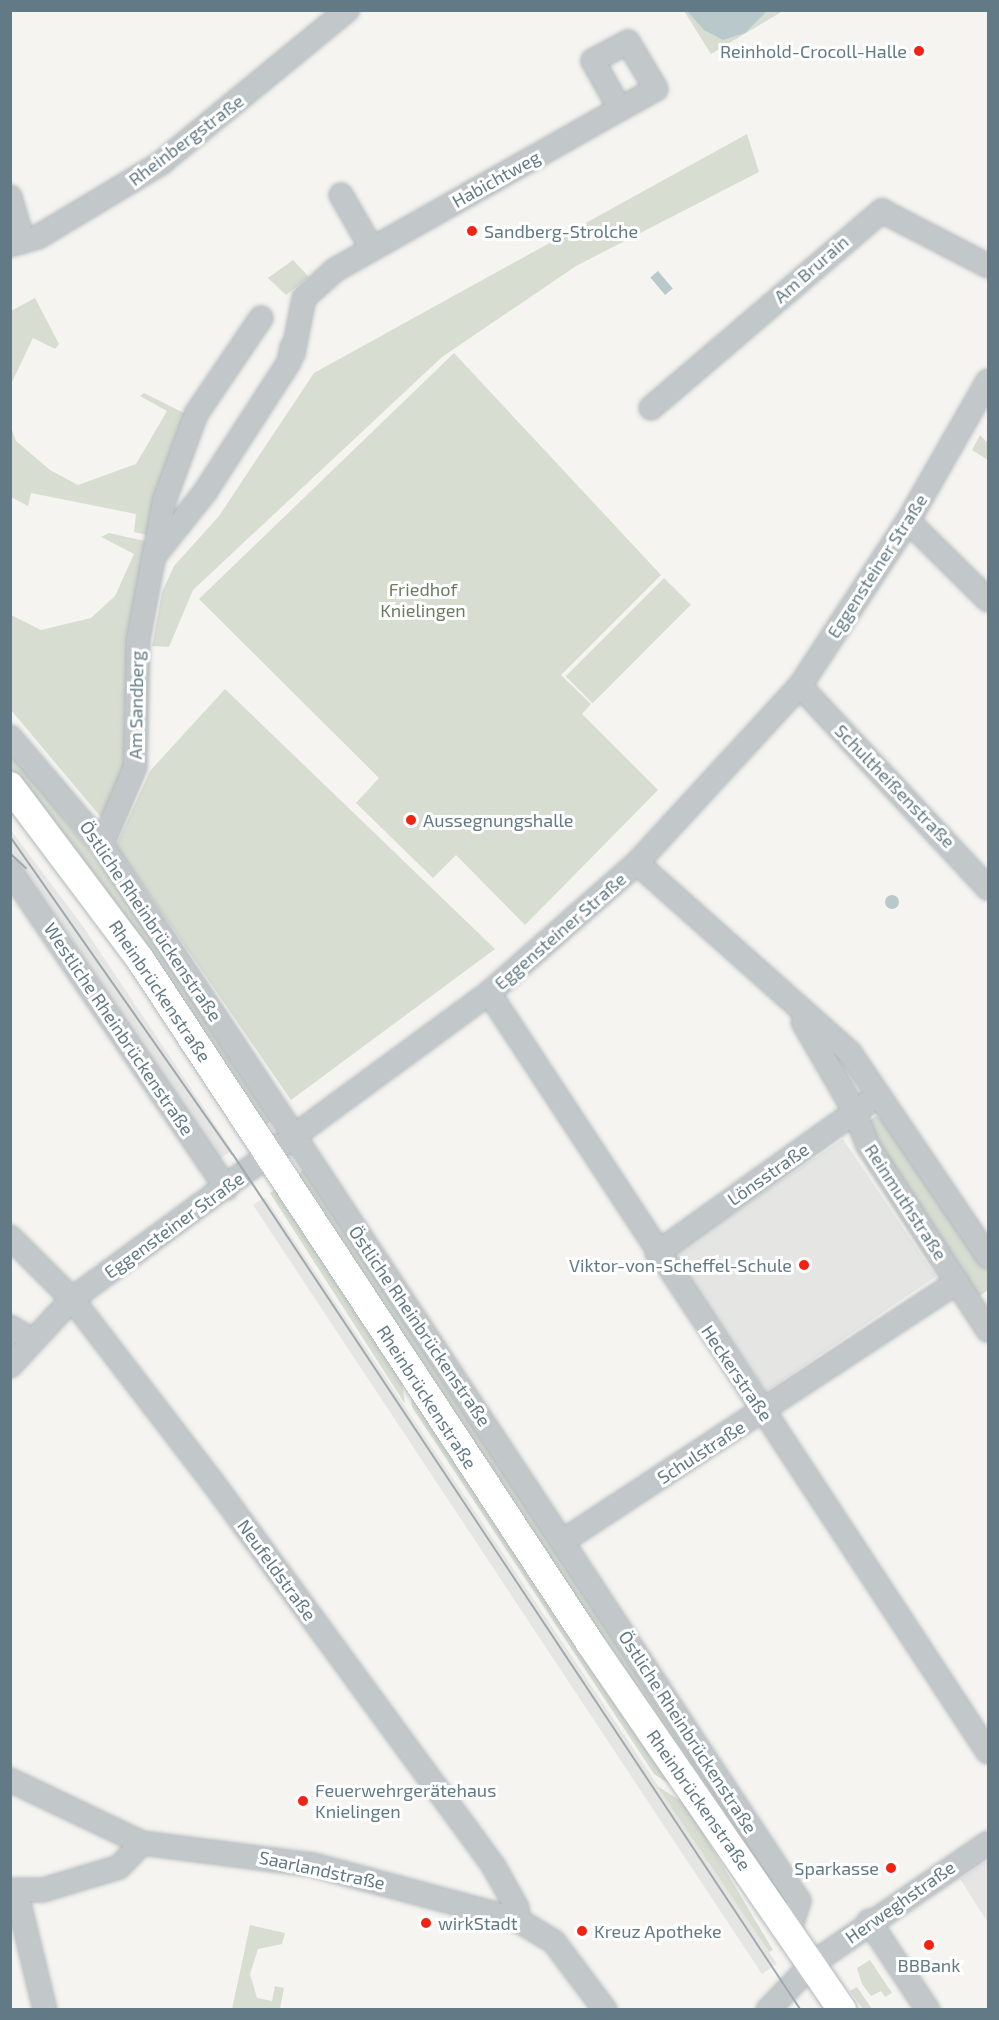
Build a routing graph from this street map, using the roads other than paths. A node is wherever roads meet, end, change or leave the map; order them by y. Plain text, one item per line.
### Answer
1 (347, 10) edge
2 (620, 109) dead end
3 (341, 195) dead end
4 (10, 197) edge
5 (17, 243) edge
6 (372, 249) junction
7 (988, 266) edge
8 (261, 318) dead end
9 (293, 351) joint
10 (988, 381) edge
11 (651, 408) dead end
12 (908, 521) junction
13 (151, 560) junction
14 (988, 600) edge
15 (800, 686) junction
16 (10, 737) edge
17 (10, 786) edge
18 (102, 845) junction
19 (637, 863) junction
20 (10, 871) edge
21 (988, 888) edge
22 (489, 993) junction
23 (794, 1008) junction
24 (879, 1095) junction
25 (855, 1112) junction
26 (294, 1137) junction
27 (269, 1156) junction
28 (226, 1188) junction
29 (10, 1237) edge
30 (657, 1253) junction
31 (988, 1257) edge
32 (958, 1281) junction
33 (72, 1299) junction
34 (982, 1307) edge
35 (10, 1327) edge
36 (988, 1330) edge
37 (33, 1341) junction
38 (10, 1366) edge
39 (763, 1412) junction
40 (563, 1541) junction
41 (988, 1752) edge
42 (10, 1780) edge
43 (142, 1843) junction
44 (988, 1843) edge
45 (13, 1890) edge
46 (518, 1920) junction
47 (869, 1921) junction
48 (790, 1929) junction
49 (813, 1963) junction
50 (45, 2010) edge
51 (605, 2010) edge
52 (768, 2010) edge
53 (842, 2010) edge
54 (928, 2010) edge

1 - 5 street, Rheinbergstraße
2 - 6 street, Habichtweg
3 - 6 street
4 - 5 street
6 - 9 street, Habichtweg
7 - 11 street, Am Brurain
8 - 13 street, Am Sandberg
9 - 13 street, Am Sandberg
10 - 12 street, Eggensteiner Straße
12 - 14 street
12 - 15 street, Eggensteiner Straße
13 - 18 street, Am Sandberg
15 - 19 street, Eggensteiner Straße
15 - 21 street, Schultheißenstraße
16 - 18 street, Östliche Rheinbrückenstraße
17 - 27 main road, Rheinbrückenstraße
18 - 26 street, Östliche Rheinbrückenstraße
19 - 22 street, Eggensteiner Straße
19 - 23 street, Reinmuthstraße
20 - 28 street, Westliche Rheinbrückenstraße
22 - 26 street, Eggensteiner Straße
22 - 30 street, Heckerstraße
23 - 24 street, Reinmuthstraße
23 - 25 street, Reinmuthstraße
24 - 25 street, Lönsstraße
24 - 31 street, Reinmuthstraße
25 - 30 street, Lönsstraße
25 - 32 street, Reinmuthstraße
26 - 27 street, Eggensteiner Straße
26 - 40 street, Östliche Rheinbrückenstraße
27 - 28 street, Eggensteiner Straße
27 - 48 main road, Rheinbrückenstraße
28 - 33 street, Eggensteiner Straße
29 - 33 street, Neufeldstraße
30 - 39 street, Heckerstraße
32 - 34 street, Reinmuthstraße
32 - 39 street, Schulstraße
33 - 37 street, Eggensteiner Straße
33 - 46 street, Neufeldstraße
34 - 36 street, Reinmuthstraße
35 - 37 street
37 - 38 street, Eggensteiner Straße
39 - 40 street, Schulstraße
39 - 41 street, Heckerstraße
40 - 48 street, Östliche Rheinbrückenstraße
42 - 43 street, Saarlandstraße
43 - 45 street
43 - 46 street, Saarlandstraße
44 - 47 street, Herweghstraße
45 - 50 street
46 - 51 street, Saarlandstraße
47 - 49 street, Herweghstraße
47 - 54 street
48 - 49 main road, Rheinbrückenstraße
49 - 52 street, Herweghstraße
49 - 53 main road, Rheinbrückenstraße

